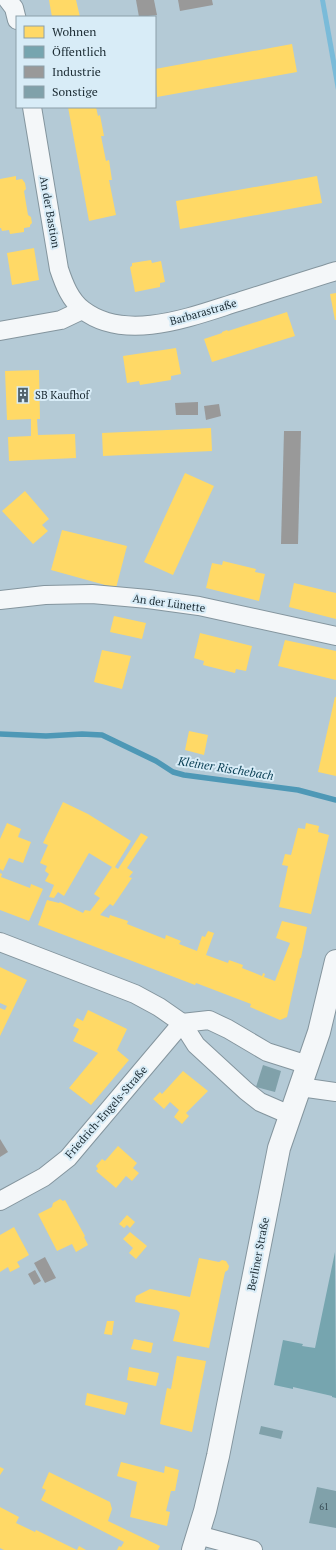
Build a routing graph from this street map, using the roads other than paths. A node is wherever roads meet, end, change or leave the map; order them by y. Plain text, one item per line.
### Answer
1 (8, 0) edge
2 (0, 5) edge
3 (16, 16) edge
4 (32, 108) edge
5 (336, 271) edge
6 (82, 310) junction
7 (0, 331) edge
8 (0, 600) edge
9 (336, 636) edge
10 (0, 942) edge
11 (336, 961) edge
12 (182, 1023) junction
13 (308, 1065) junction
14 (300, 1087) junction
15 (336, 1092) edge
16 (290, 1115) junction
17 (0, 1201) edge
18 (196, 1543) edge
19 (253, 1550) edge

1 - 2 street
1 - 3 street
4 - 6 street, An der Bastion
5 - 6 street, Barbarastraße
6 - 7 street
8 - 9 street, An der Lünette
10 - 12 street
11 - 13 main road, Berliner Straße
12 - 13 street
12 - 16 street
12 - 17 street, Friedrich-Engels-Straße
13 - 14 main road, Berliner Straße
14 - 15 street
14 - 16 main road, Berliner Straße
16 - 18 main road, Berliner Straße
18 - 19 street

